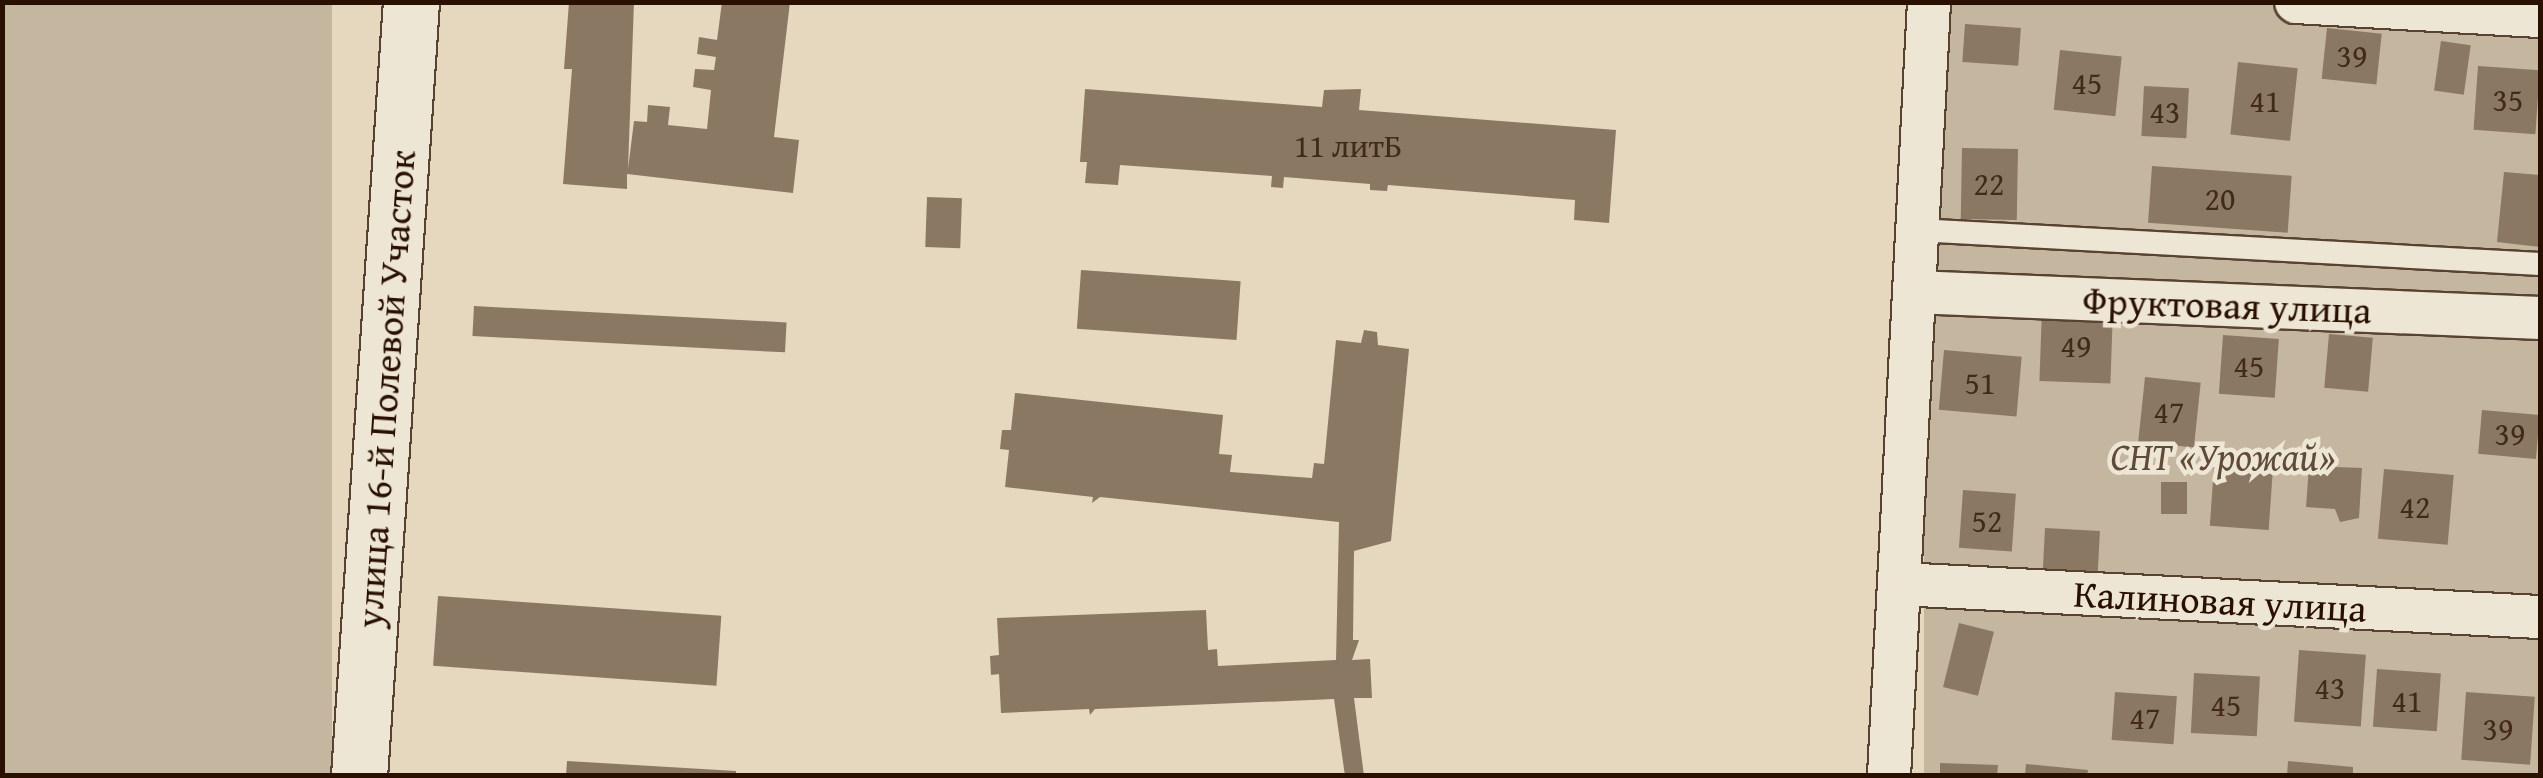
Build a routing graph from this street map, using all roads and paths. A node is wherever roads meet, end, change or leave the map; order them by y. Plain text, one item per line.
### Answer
1 (410, 2) edge
2 (1929, 2) edge
3 (2296, 2) edge
4 (2540, 16) edge
5 (1918, 230) junction
6 (2540, 264) edge
7 (1914, 292) junction
8 (2540, 318) edge
9 (1899, 584) junction
10 (2540, 617) edge
11 (360, 776) edge
12 (1889, 776) edge

1 - 11 street, улица 16-й Полевой Участок
2 - 5 street
3 - 4 street
5 - 6 lane
5 - 7 street
7 - 8 street, Фруктовая улица
7 - 9 street
9 - 10 street, Калиновая улица
9 - 12 street

